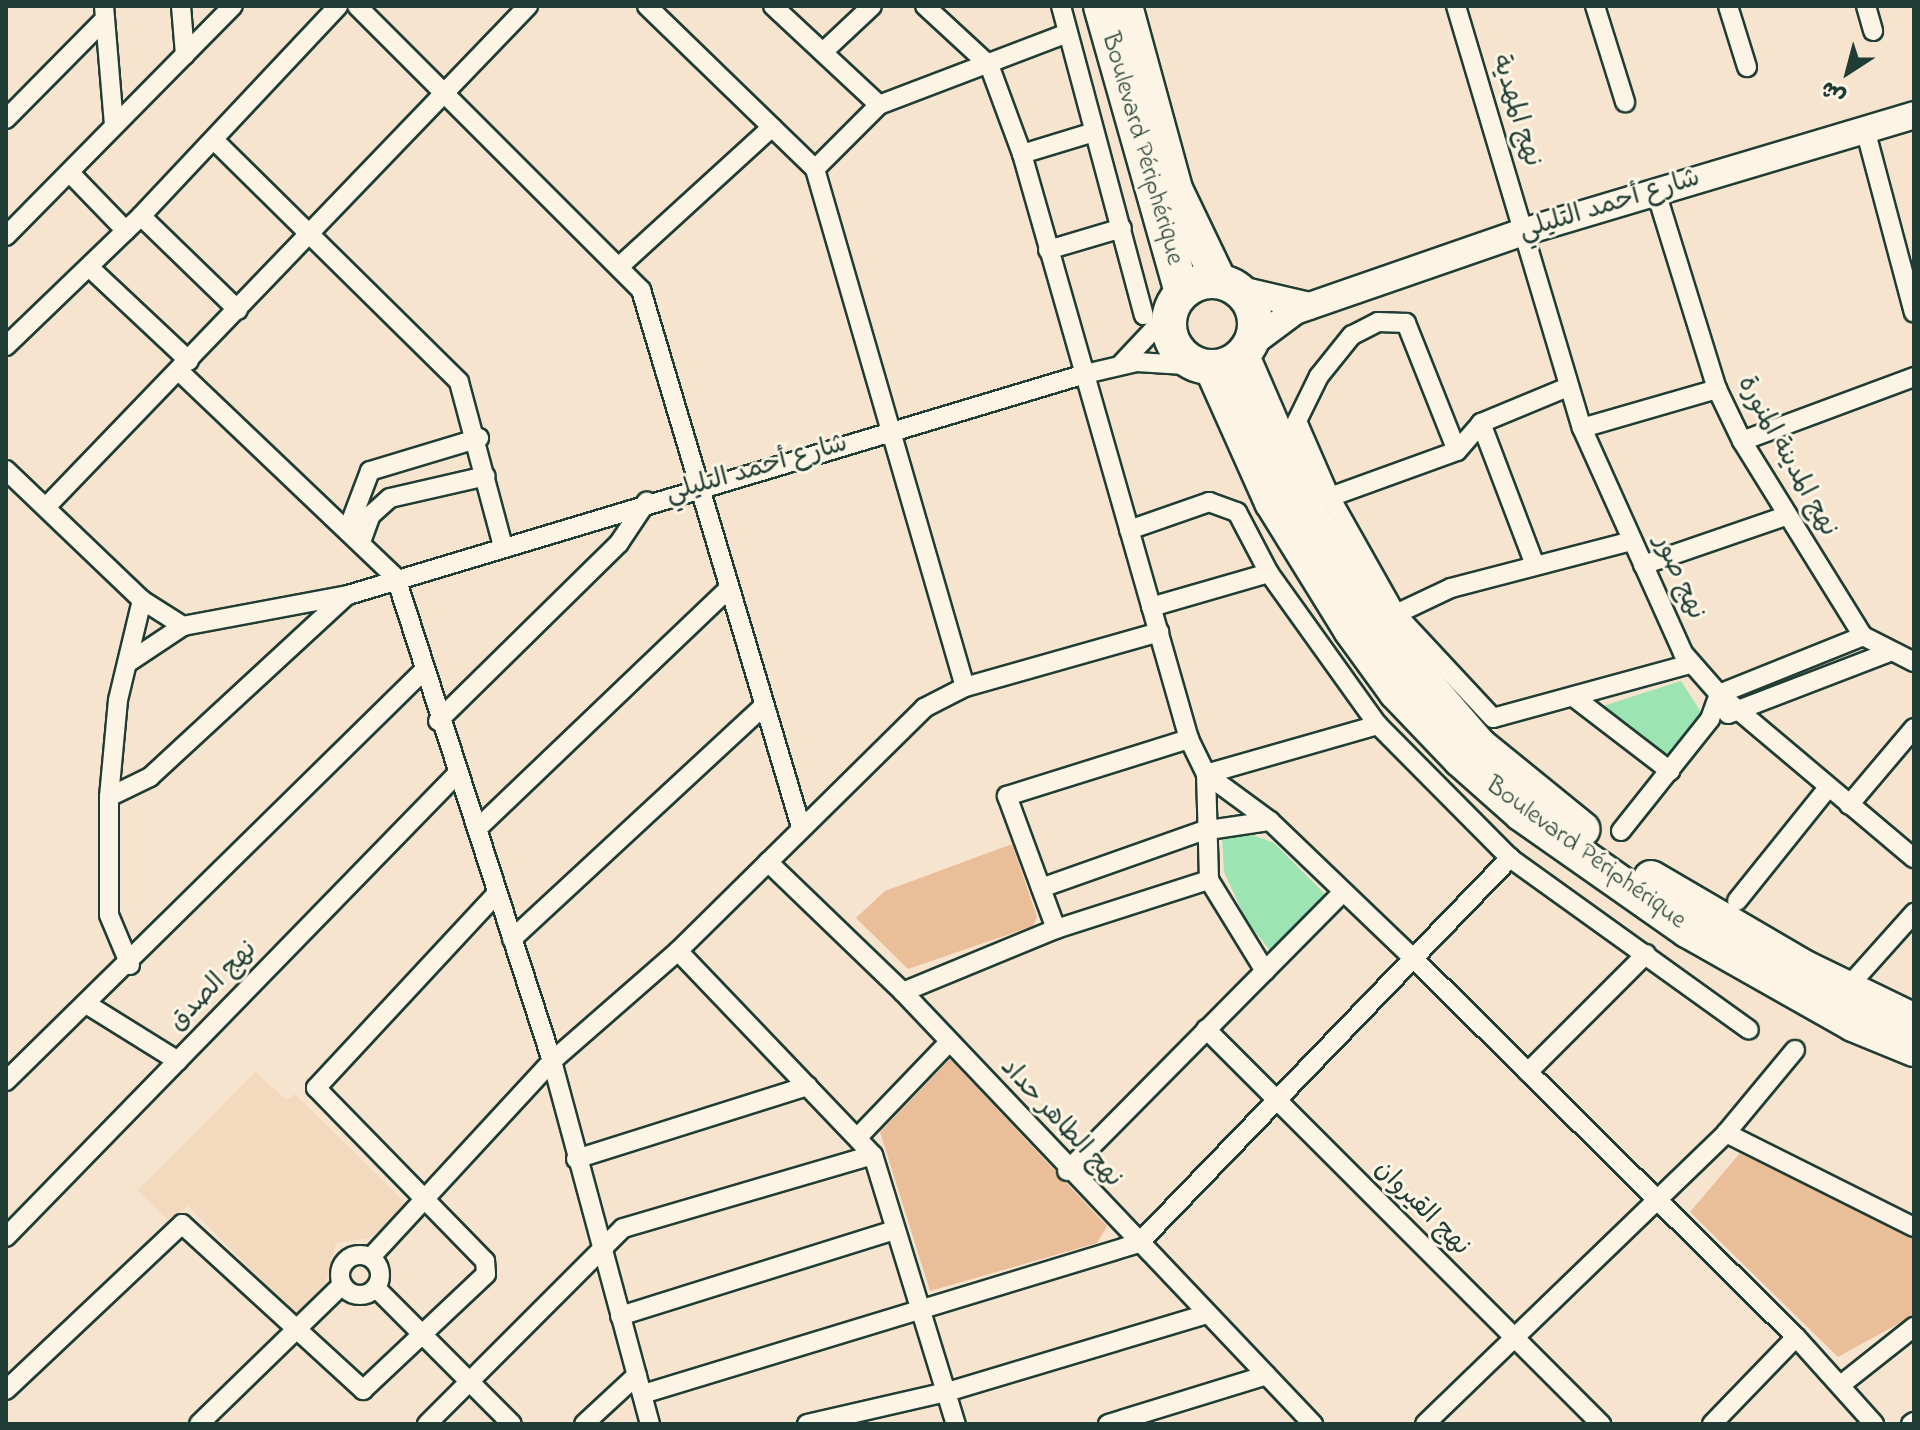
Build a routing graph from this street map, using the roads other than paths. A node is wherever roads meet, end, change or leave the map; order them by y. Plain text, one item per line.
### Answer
1 (181, 6) edge
2 (233, 6) edge
3 (338, 6) edge
4 (357, 6) edge
5 (528, 6) edge
6 (647, 6) edge
7 (773, 6) edge
8 (872, 6) edge
9 (1061, 6) edge
10 (1101, 6) edge
11 (1125, 6) edge
12 (1456, 6) edge
13 (1595, 6) edge
14 (1728, 6) edge
15 (1866, 6) edge
16 (934, 9) edge
17 (104, 13) edge
18 (1873, 31) dead end
19 (1065, 34) junction
20 (823, 52) junction
21 (185, 55) junction
22 (989, 65) junction
23 (1747, 67) dead end
24 (447, 91) junction
25 (1625, 102) dead end
26 (879, 105) junction
27 (1914, 115) edge
28 (6, 119) edge
29 (114, 126) junction
30 (772, 127) junction
31 (1865, 129) junction
32 (1094, 132) junction
33 (214, 140) junction
34 (1022, 154) junction
35 (815, 169) junction
36 (71, 174) junction
37 (1656, 192) junction
38 (141, 216) junction
39 (1122, 228) junction
40 (126, 231) junction
41 (1526, 231) junction
42 (6, 236) edge
43 (309, 237) junction
44 (1048, 250) junction
45 (622, 264) junction
46 (89, 267) junction
47 (1228, 285) junction
48 (1309, 306) junction
49 (1165, 307) junction
50 (238, 310) junction
51 (1914, 313) edge
52 (6, 346) edge
53 (1226, 358) junction
54 (1120, 365) junction
55 (185, 366) junction
56 (1085, 374) junction
57 (1914, 377) edge
58 (1568, 387) junction
59 (1717, 389) junction
60 (1481, 423) junction
61 (1582, 428) junction
62 (891, 431) junction
63 (479, 438) junction
64 (1742, 441) junction
65 (1457, 451) junction
66 (6, 470) edge
67 (486, 476) junction
68 (699, 488) junction
69 (1330, 497) junction
70 (647, 501) junction
71 (47, 506) junction
72 (1785, 516) junction
73 (1129, 530) junction
74 (354, 535) junction
75 (1632, 541) junction
76 (503, 546) junction
77 (1535, 565) junction
78 (1643, 565) junction
79 (1269, 573) junction
80 (396, 578) junction
81 (727, 590) junction
82 (348, 595) junction
83 (142, 600) junction
84 (1151, 607) junction
85 (1396, 614) junction
86 (183, 626) junction
87 (1159, 632) junction
88 (1863, 636) junction
89 (1887, 653) junction
90 (129, 662) junction
91 (1914, 662) edge
92 (1690, 664) junction
93 (422, 672) junction
94 (965, 687) junction
95 (1719, 694) junction
96 (1575, 698) junction
97 (764, 706) junction
98 (1738, 711) junction
99 (1710, 719) junction
100 (438, 721) junction
101 (1378, 725) junction
102 (1914, 728) edge
103 (1189, 739) junction
104 (1670, 771) junction
105 (458, 773) junction
106 (1206, 774) junction
107 (1828, 788) junction
108 (109, 797) junction
109 (1849, 805) junction
110 (1270, 821) junction
111 (801, 827) junction
112 (477, 829) junction
113 (1202, 831) junction
114 (1621, 831) dead end
115 (1510, 858) junction
116 (1914, 858) edge
117 (768, 862) junction
118 (1209, 880) junction
119 (1041, 888) junction
120 (1342, 893) junction
121 (496, 894) junction
122 (1737, 901) dead end
123 (1908, 920) edge
124 (1056, 929) junction
125 (512, 939) junction
126 (678, 951) junction
127 (1646, 954) junction
128 (1415, 960) junction
129 (130, 965) junction
130 (1265, 971) junction
131 (1855, 979) dead end
132 (903, 992) junction
133 (88, 1005) junction
134 (1914, 1021) edge
135 (1206, 1029) junction
136 (1749, 1030) dead end
137 (948, 1043) junction
138 (1914, 1049) edge
139 (1795, 1050) dead end
140 (178, 1061) junction
141 (552, 1061) junction
142 (1528, 1072) junction
143 (6, 1081) edge
144 (808, 1086) junction
145 (1275, 1102) junction
146 (1726, 1133) junction
147 (858, 1137) junction
148 (873, 1155) junction
149 (576, 1159) junction
150 (1067, 1171) junction
151 (424, 1200) junction
152 (1653, 1200) junction
153 (1914, 1227) edge
154 (891, 1231) junction
155 (6, 1237) edge
156 (1139, 1243) junction
157 (602, 1247) junction
158 (371, 1257) junction
159 (342, 1285) junction
160 (376, 1288) junction
161 (916, 1309) junction
162 (1207, 1314) junction
163 (620, 1316) junction
164 (1914, 1327) edge
165 (296, 1329) junction
166 (423, 1335) junction
167 (1511, 1335) junction
168 (1796, 1337) junction
169 (637, 1375) junction
170 (1267, 1375) junction
171 (471, 1381) junction
172 (1842, 1384) junction
173 (6, 1390) edge
174 (947, 1392) junction
175 (643, 1394) junction
176 (199, 1424) edge
177 (427, 1424) edge
178 (512, 1424) edge
179 (584, 1424) edge
180 (650, 1424) edge
181 (807, 1424) edge
182 (956, 1424) edge
183 (1108, 1424) edge
184 (1313, 1424) edge
185 (1425, 1424) edge
186 (1601, 1424) edge
187 (1712, 1424) edge
188 (1874, 1424) edge

1 - 21 street
2 - 21 street
3 - 33 street
4 - 24 street
5 - 24 street
6 - 30 street
7 - 20 street
8 - 20 street
9 - 19 street
10 - 49 highway, Boulevard Périphérique
11 - 47 highway, Boulevard Périphérique
12 - 41 street, نهج المهدية
13 - 25 street
14 - 23 street
15 - 18 street
16 - 22 street
17 - 28 street
17 - 29 street
19 - 22 street
19 - 32 street
20 - 26 street
21 - 29 street
22 - 26 street
22 - 34 street
24 - 43 street
24 - 45 street
26 - 35 street
27 - 31 street, شارع أحمد التليلي
29 - 36 street
30 - 35 street
30 - 45 street
31 - 37 street, شارع أحمد التليلي
31 - 51 street
32 - 34 street
32 - 39 street
33 - 38 street
33 - 43 street
34 - 44 street
35 - 62 street
36 - 40 street
36 - 42 street
37 - 41 street, شارع أحمد التليلي
37 - 59 street, نهج المدينة المنورة
38 - 40 street
38 - 50 street
39 - 44 street
39 - 49 street
40 - 46 street
41 - 48 street, شارع أحمد التليلي
41 - 58 street, نهج صور
43 - 50 street
43 - 63 street
44 - 56 street
45 - 68 street
46 - 52 street
46 - 55 street
47 - 48 street
47 - 49 highway
47 - 53 highway, Boulevard Périphérique
48 - 53 street, شارع أحمد التليلي
49 - 53 highway, Boulevard Périphérique
49 - 54 street
50 - 55 street
53 - 54 street, شارع أحمد التليلي
53 - 134 highway, Boulevard Périphérique
53 - 138 highway, Boulevard Périphérique
54 - 56 street, شارع أحمد التليلي
55 - 71 street
55 - 74 street
56 - 62 street, شارع أحمد التليلي
56 - 73 street
57 - 64 street
58 - 60 street
58 - 61 street, نهج صور
59 - 61 street
59 - 64 street, نهج المدينة المنورة
60 - 65 street
60 - 77 street
61 - 75 street, نهج صور
62 - 68 street, شارع أحمد التليلي
62 - 94 street
63 - 67 street
63 - 74 street
64 - 72 street, نهج المدينة المنورة
65 - 69 street
65 - 69 street
66 - 71 street
67 - 74 street
67 - 76 street
68 - 70 street, شارع أحمد التليلي
68 - 81 street
69 - 85 street
70 - 76 street, شارع أحمد التليلي
70 - 100 street
71 - 83 street
72 - 78 street
72 - 88 street, نهج المدينة المنورة
73 - 79 street
73 - 84 street
74 - 80 street
75 - 77 street
75 - 78 street, نهج صور
76 - 80 street, شارع أحمد التليلي
77 - 85 street
78 - 92 street, نهج صور
79 - 84 street
79 - 101 street
80 - 82 street, شارع أحمد التليلي
80 - 93 street
81 - 97 street
81 - 112 street
82 - 86 street
82 - 108 street
83 - 86 street
83 - 90 street
84 - 87 street
85 - 96 street
86 - 90 street
87 - 94 street
87 - 103 street
88 - 89 street, نهج المدينة المنورة
88 - 95 street
89 - 91 street, نهج المدينة المنورة
89 - 98 street
90 - 108 street
92 - 95 street, نهج صور
92 - 96 street
93 - 100 street
93 - 129 street
94 - 111 street
95 - 98 street, نهج صور
95 - 99 street
96 - 104 street
97 - 111 street
97 - 125 street
98 - 99 street
98 - 107 street, نهج صور
99 - 104 street
100 - 105 street
101 - 106 street
101 - 115 street
102 - 109 street
103 - 106 street
103 - 119 street
104 - 114 street
105 - 112 street
105 - 140 street, نهج الصدق
106 - 110 street
106 - 113 street
107 - 109 street, نهج صور
107 - 122 street
108 - 129 street
109 - 116 street, نهج صور
110 - 113 street
110 - 120 street
111 - 117 street
112 - 121 street
113 - 118 street
113 - 119 street
115 - 127 street
115 - 128 street
117 - 126 street
117 - 132 street, نهج الطاهر حداد
118 - 124 street
118 - 130 street
119 - 124 street
120 - 128 street
120 - 130 street
121 - 125 street
121 - 151 street
123 - 131 street
124 - 132 street
125 - 141 street
126 - 141 street
126 - 144 street
127 - 136 street
127 - 142 street
128 - 142 street
128 - 145 street
129 - 133 street
130 - 135 street
132 - 137 street, نهج الطاهر حداد
133 - 140 street
133 - 143 street
135 - 145 street, نهج القيروان
135 - 150 street
137 - 147 street
137 - 150 street, نهج الطاهر حداد
139 - 146 street
140 - 155 street, نهج الصدق
141 - 149 street
141 - 151 street
142 - 152 street
144 - 147 street
144 - 149 street
145 - 156 street
145 - 167 street, نهج القيروان
146 - 152 street
146 - 153 street
147 - 148 street
148 - 154 street
148 - 157 street
149 - 157 street
150 - 156 street, نهج الطاهر حداد
151 - 158 street
151 - 166 street
152 - 167 street
152 - 168 street
154 - 161 street
154 - 163 street
156 - 161 street
156 - 162 street, نهج الطاهر حداد
157 - 163 street
157 - 171 street
158 - 159 street
158 - 160 street
159 - 160 street
159 - 165 street
160 - 166 street
161 - 174 street
161 - 175 street
162 - 170 street, نهج الطاهر حداد
162 - 174 street
163 - 169 street
164 - 172 street
165 - 166 street
165 - 173 street
165 - 176 street
166 - 171 street
167 - 185 street
167 - 186 street, نهج القيروان
168 - 172 street
168 - 187 street
169 - 175 street
169 - 179 street
170 - 183 street
170 - 184 street, نهج الطاهر حداد
171 - 177 street
171 - 178 street
172 - 188 street
174 - 181 street
174 - 182 street
175 - 180 street

